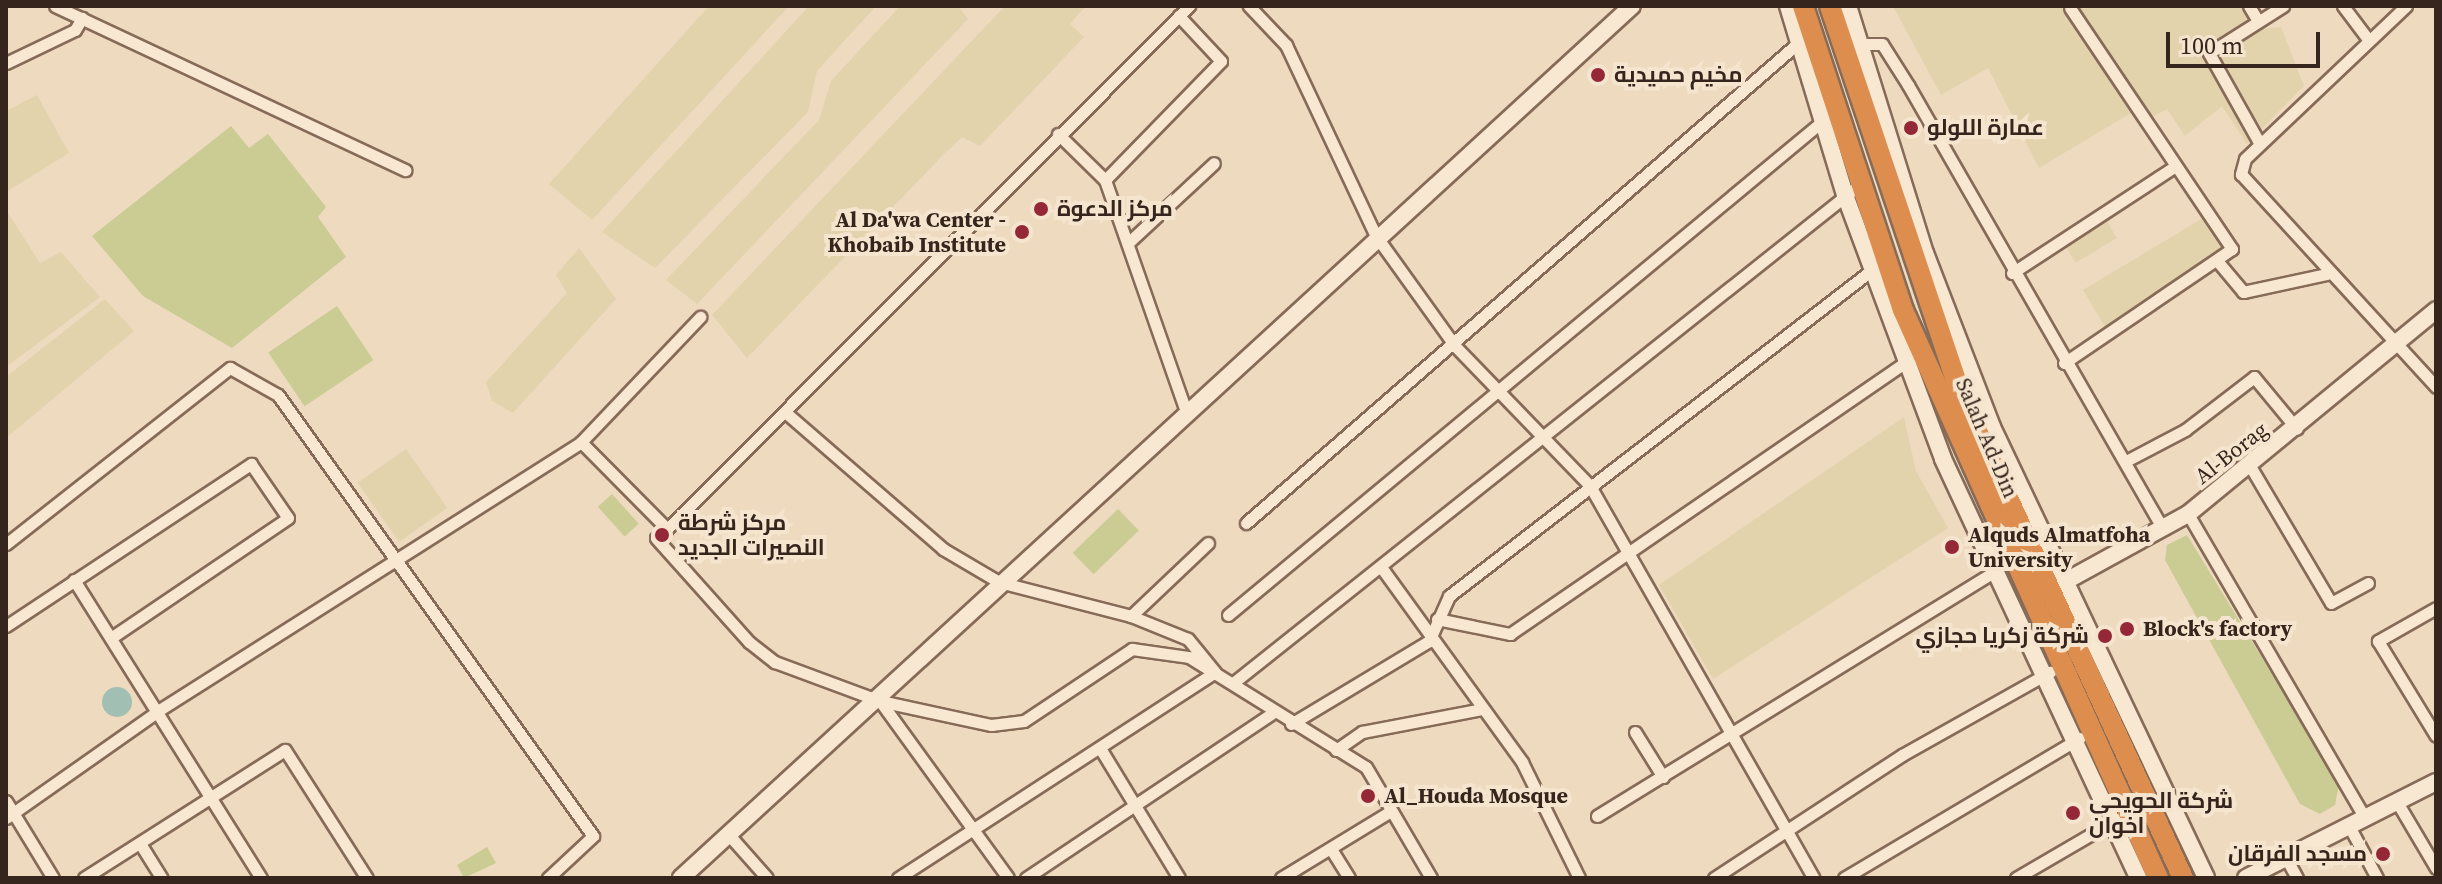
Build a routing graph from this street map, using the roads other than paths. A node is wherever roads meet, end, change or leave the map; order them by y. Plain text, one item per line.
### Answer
1 (55, 6) edge
2 (1189, 6) edge
3 (1249, 6) edge
4 (1632, 6) edge
5 (1788, 6) edge
6 (1803, 6) edge
7 (1830, 6) edge
8 (1848, 6) edge
9 (2249, 6) edge
10 (2283, 6) edge
11 (2343, 6) edge
12 (2406, 6) edge
13 (2070, 8) dead end
14 (1179, 16) junction
15 (82, 18) junction
16 (2258, 21) junction
17 (2367, 38) junction
18 (1798, 43) junction
19 (1860, 44) junction
20 (6, 63) edge
21 (1825, 119) junction
22 (1058, 134) junction
23 (2260, 144) junction
24 (1214, 163) dead end
25 (2174, 167) junction
26 (405, 170) dead end
27 (1105, 180) junction
28 (1852, 189) junction
29 (1376, 236) junction
30 (1128, 243) junction
31 (2219, 263) junction
32 (1878, 265) junction
33 (2012, 273) junction
34 (2327, 274) junction
35 (2436, 310) edge
36 (700, 317) dead end
37 (1455, 346) junction
38 (2394, 348) junction
39 (1914, 357) junction
40 (2064, 363) junction
41 (2436, 387) edge
42 (1502, 388) junction
43 (1185, 409) junction
44 (785, 412) junction
45 (2297, 429) junction
46 (1547, 434) junction
47 (581, 442) junction
48 (2126, 461) junction
49 (2250, 466) junction
50 (1590, 486) junction
51 (2188, 514) junction
52 (1246, 523) dead end
53 (667, 529) junction
54 (2163, 529) junction
55 (1208, 543) dead end
56 (6, 544) edge
57 (1627, 553) junction
58 (397, 565) junction
59 (1381, 567) junction
60 (1993, 572) junction
61 (74, 580) junction
62 (999, 582) junction
63 (2368, 583) dead end
64 (2059, 585) junction
65 (2030, 598) junction
66 (2435, 610) edge
67 (1228, 615) dead end
68 (1131, 616) junction
69 (1437, 619) junction
70 (6, 626) edge
71 (112, 637) junction
72 (1429, 641) junction
73 (2061, 666) junction
74 (1215, 672) junction
75 (2042, 676) junction
76 (1233, 683) junction
77 (880, 701) junction
78 (161, 709) junction
79 (1483, 709) junction
80 (1274, 712) junction
81 (1291, 724) junction
82 (1635, 732) dead end
83 (1732, 733) junction
84 (2083, 736) junction
85 (2436, 736) edge
86 (1100, 748) junction
87 (1336, 750) junction
88 (1663, 777) junction
89 (2436, 782) edge
90 (212, 798) junction
91 (1134, 800) junction
92 (6, 801) edge
93 (2397, 802) junction
94 (1389, 812) junction
95 (10, 816) edge
96 (1597, 816) dead end
97 (2119, 818) junction
98 (2356, 822) junction
99 (973, 830) junction
100 (1786, 831) junction
101 (729, 835) junction
102 (141, 845) junction
103 (1331, 849) junction
104 (2286, 858) junction
105 (2436, 868) edge
106 (53, 878) edge
107 (84, 878) edge
108 (162, 878) edge
109 (261, 878) edge
110 (367, 878) edge
111 (548, 878) edge
112 (681, 878) edge
113 (767, 878) edge
114 (898, 878) edge
115 (1008, 878) edge
116 (1026, 878) edge
117 (1179, 878) edge
118 (1281, 878) edge
119 (1349, 878) edge
120 (1431, 878) edge
121 (1579, 878) edge
122 (1714, 878) edge
123 (1814, 878) edge
124 (1844, 878) edge
125 (2018, 878) edge
126 (2138, 878) edge
127 (2158, 878) edge
128 (2183, 878) edge
129 (2206, 878) edge
130 (2246, 878) edge
131 (2297, 878) edge
132 (2377, 878) edge

1 - 15 street
2 - 14 street
3 - 29 street
4 - 29 street
5 - 18 street
6 - 28 highway, Salah Ad-Din
7 - 64 highway, Salah Ad-Din
8 - 19 street
9 - 16 street
10 - 16 street
11 - 17 street
12 - 17 street
13 - 25 street
14 - 22 street
14 - 27 street
15 - 20 street
15 - 26 street
16 - 23 street
17 - 23 street
18 - 21 street
18 - 37 street
19 - 33 street
19 - 64 street
21 - 28 street
21 - 42 street
22 - 27 street
22 - 44 street
23 - 34 street
24 - 30 street
25 - 31 street
25 - 33 street
27 - 30 street
28 - 32 highway, Salah Ad-Din
28 - 46 street
29 - 37 street
29 - 43 street
30 - 43 street
31 - 34 street
31 - 40 street
32 - 39 highway, Salah Ad-Din
32 - 50 street
33 - 40 street
34 - 38 street
35 - 38 street, Al-Borag
36 - 47 street
37 - 42 street
37 - 52 street
38 - 41 street
38 - 45 street, Al-Borag
39 - 57 street
39 - 60 street
39 - 65 highway, Salah Ad-Din
40 - 48 street
42 - 46 street
42 - 67 street
43 - 62 street
44 - 53 street
44 - 62 street
45 - 48 street
45 - 49 street, Al-Borag
46 - 50 street
46 - 59 street
47 - 53 street
47 - 58 street
48 - 54 street
49 - 51 street, Al-Borag
49 - 63 street
50 - 57 street
50 - 69 street
51 - 54 street, Al-Borag
51 - 98 street
53 - 77 street
54 - 64 street, Al-Borag
55 - 68 street
56 - 58 street
57 - 69 street
57 - 83 street
58 - 78 street
58 - 111 street
59 - 72 street
59 - 76 street
60 - 75 street
60 - 83 street
61 - 70 street
61 - 71 street
61 - 71 street
62 - 68 street
62 - 77 street
64 - 65 street, Al-Borag
64 - 128 highway, Salah Ad-Din
64 - 129 street
65 - 73 highway, Salah Ad-Din
66 - 85 street
68 - 74 street
69 - 72 street
71 - 78 street
72 - 79 street
72 - 81 street
73 - 75 street
73 - 84 highway, Salah Ad-Din
74 - 76 street
74 - 77 street
74 - 86 street
75 - 84 street
75 - 100 street
76 - 80 street
77 - 99 street
77 - 101 street
78 - 90 street
78 - 95 street
79 - 87 street
79 - 121 street
80 - 81 street
80 - 91 street
81 - 87 street
82 - 88 street
83 - 88 street
83 - 100 street
84 - 97 highway, Salah Ad-Din
84 - 124 street
86 - 91 street
86 - 99 street
87 - 94 street
88 - 96 street
89 - 93 street
90 - 102 street
90 - 109 street
90 - 110 street
91 - 116 street
91 - 117 street
92 - 95 street
93 - 98 street
93 - 105 street
94 - 103 street
94 - 120 street
95 - 106 street
97 - 125 street
97 - 126 street
97 - 127 highway, Salah Ad-Din
98 - 104 street
98 - 132 street
99 - 114 street
99 - 115 street
100 - 122 street
100 - 123 street
101 - 112 street
101 - 113 street
102 - 107 street
102 - 108 street
103 - 118 street
103 - 119 street
104 - 130 street
104 - 131 street

